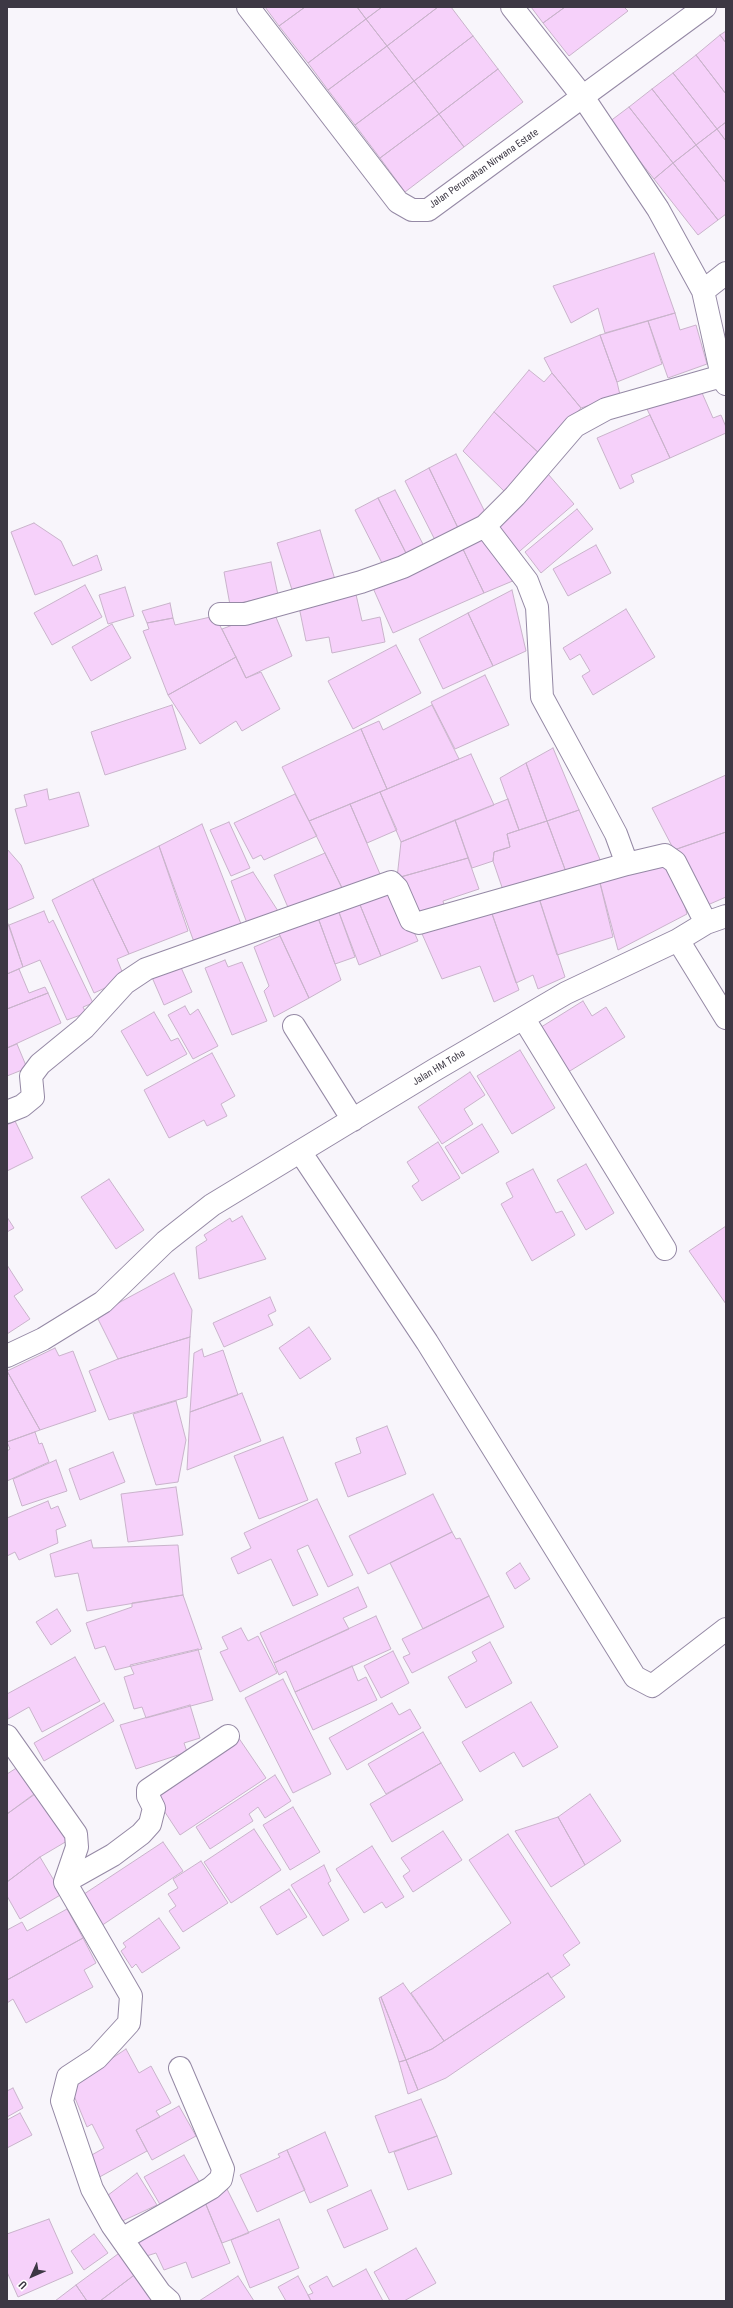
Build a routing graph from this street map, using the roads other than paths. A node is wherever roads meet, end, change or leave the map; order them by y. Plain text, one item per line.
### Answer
1 (248, 7) edge
2 (512, 7) edge
3 (705, 7) edge
4 (583, 97) junction
5 (726, 272) edge
6 (702, 291) junction
7 (724, 380) edge
8 (485, 526) junction
9 (220, 614) dead end
10 (627, 864) junction
11 (726, 916) edge
12 (706, 923) junction
13 (678, 940) junction
14 (726, 1018) edge
15 (524, 1019) junction
16 (294, 1026) dead end
17 (7, 1112) edge
18 (353, 1120) junction
19 (300, 1153) junction
20 (665, 1249) dead end
21 (7, 1356) edge
22 (726, 1629) edge
23 (7, 1736) edge
24 (228, 1736) dead end
25 (65, 1882) junction
26 (180, 2068) dead end
27 (122, 2239) junction
28 (169, 2301) edge

1 - 4 street, Jalan Perumahan Nirwana Estate
2 - 4 street
3 - 4 street, Jalan Perumahan Nirwana Estate
4 - 6 street
5 - 6 street
6 - 7 street
7 - 8 street
8 - 9 street
8 - 10 street
10 - 12 street
10 - 17 street
11 - 12 street, Jalan HM Toha
12 - 13 street, Jalan HM Toha
13 - 14 street
13 - 15 street, Jalan HM Toha
15 - 18 street, Jalan HM Toha
15 - 20 street
16 - 18 street
18 - 19 street, Jalan HM Toha
19 - 21 street, Jalan HM Toha
19 - 22 street
23 - 25 street
24 - 25 street
25 - 27 street
26 - 27 street
27 - 28 street

